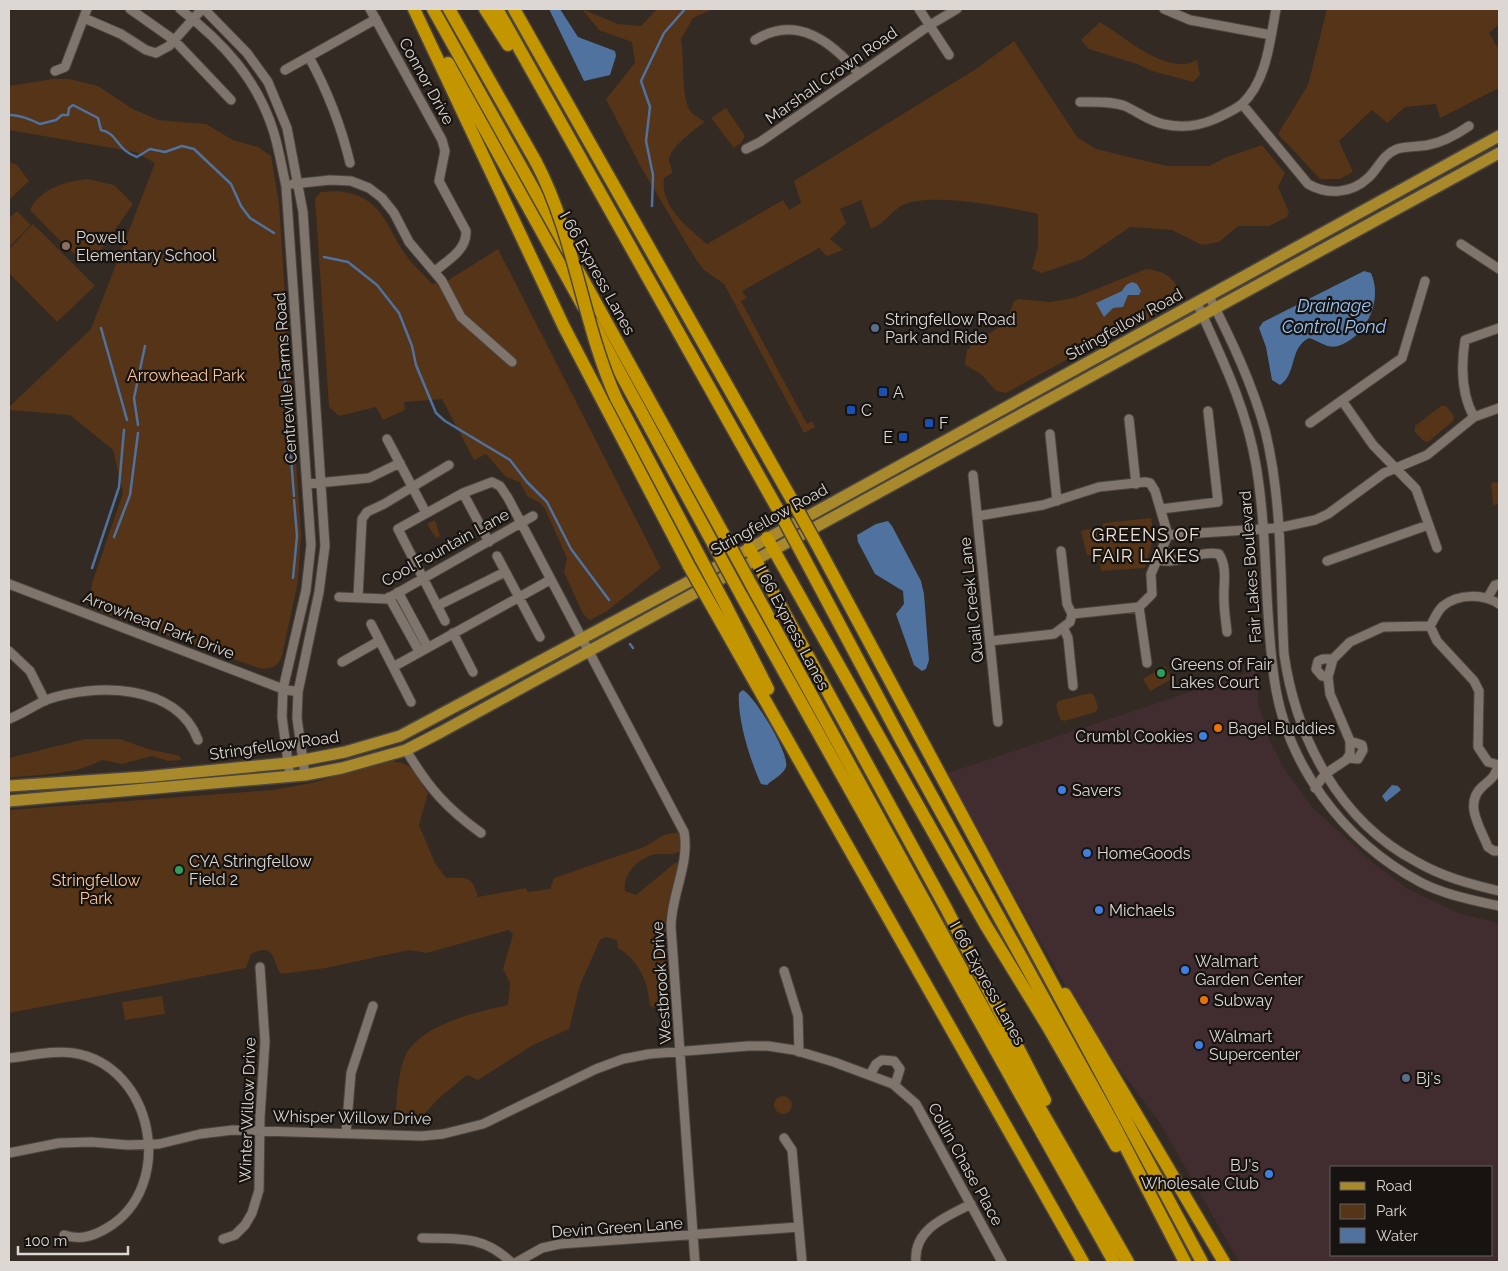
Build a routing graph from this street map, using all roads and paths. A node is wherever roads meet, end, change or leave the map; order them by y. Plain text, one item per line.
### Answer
1 (87, 9) edge
2 (130, 9) edge
3 (180, 9) edge
4 (203, 9) edge
5 (370, 9) edge
6 (416, 9) edge
7 (433, 9) edge
8 (449, 9) edge
9 (485, 9) edge
10 (497, 9) edge
11 (514, 9) edge
12 (919, 9) edge
13 (958, 9) edge
14 (1164, 9) edge
15 (1276, 9) edge
16 (84, 18) junction
17 (193, 19) junction
18 (376, 19) junction
19 (930, 25) junction
20 (1271, 35) junction
21 (174, 40) junction
22 (756, 40) dead end
23 (950, 55) dead end
24 (309, 57) junction
25 (285, 70) dead end
26 (55, 71) dead end
27 (859, 74) junction
28 (231, 100) dead end
29 (1080, 102) dead end
30 (1242, 104) junction
31 (1469, 126) dead end
32 (1499, 136) edge
33 (746, 149) dead end
34 (1499, 153) edge
35 (579, 156) junction
36 (350, 163) dead end
37 (299, 184) junction
38 (286, 186) junction
39 (1462, 244) dead end
40 (1499, 269) edge
41 (435, 271) junction
42 (1425, 281) dead end
43 (1209, 296) junction
44 (1197, 303) junction
45 (1215, 308) junction
46 (1202, 315) junction
47 (1499, 328) edge
48 (512, 362) dead end
49 (1342, 402) junction
50 (1499, 408) edge
51 (1208, 411) dead end
52 (1474, 417) junction
53 (1129, 419) dead end
54 (1310, 424) dead end
55 (1050, 434) dead end
56 (387, 440) dead end
57 (400, 463) junction
58 (449, 465) dead end
59 (1396, 468) junction
60 (973, 476) dead end
61 (307, 484) junction
62 (322, 484) junction
63 (1136, 484) junction
64 (413, 486) junction
65 (463, 493) junction
66 (1057, 501) junction
67 (1162, 509) junction
68 (426, 513) junction
69 (533, 516) dead end
70 (978, 516) junction
71 (520, 522) junction
72 (1428, 525) junction
73 (1278, 528) junction
74 (1263, 529) junction
75 (1168, 535) junction
76 (768, 538) junction
77 (489, 542) junction
78 (748, 548) junction
79 (1437, 548) dead end
80 (775, 550) junction
81 (1061, 551) dead end
82 (496, 556) dead end
83 (1158, 560) junction
84 (755, 561) junction
85 (1326, 562) dead end
86 (505, 572) junction
87 (423, 578) junction
88 (550, 580) junction
89 (9, 584) edge
90 (1499, 584) edge
91 (398, 592) junction
92 (339, 596) dead end
93 (1488, 596) junction
94 (358, 597) junction
95 (390, 597) junction
96 (520, 598) junction
97 (1499, 604) edge
98 (437, 606) junction
99 (719, 607) junction
100 (1139, 607) junction
101 (1072, 614) junction
102 (445, 621) dead end
103 (371, 624) dead end
104 (1430, 626) junction
105 (1063, 627) junction
106 (1227, 632) dead end
107 (453, 633) junction
108 (540, 638) dead end
109 (580, 639) junction
110 (379, 641) junction
111 (990, 641) junction
112 (427, 646) junction
113 (9, 651) edge
114 (419, 651) junction
115 (588, 652) junction
116 (1332, 658) junction
117 (342, 662) dead end
118 (1147, 663) dead end
119 (393, 667) junction
120 (473, 672) dead end
121 (1328, 677) junction
122 (1073, 686) dead end
123 (283, 689) junction
124 (298, 692) junction
125 (45, 701) junction
126 (411, 702) dead end
127 (9, 719) edge
128 (998, 722) dead end
129 (198, 740) dead end
130 (406, 750) junction
131 (303, 760) junction
132 (288, 763) junction
133 (1499, 765) edge
134 (1325, 774) junction
135 (305, 775) junction
136 (1308, 776) junction
137 (290, 777) junction
138 (9, 786) edge
139 (1315, 788) junction
140 (9, 801) edge
141 (481, 833) dead end
142 (1499, 851) edge
143 (1499, 891) edge
144 (1499, 906) edge
145 (1035, 954) junction
146 (260, 967) dead end
147 (784, 971) dead end
148 (373, 1006) dead end
149 (799, 1052) junction
150 (680, 1053) junction
151 (9, 1058) edge
152 (870, 1075) junction
153 (895, 1085) junction
154 (260, 1131) junction
155 (346, 1133) junction
156 (784, 1138) dead end
157 (1060, 1142) junction
158 (148, 1144) junction
159 (9, 1153) edge
160 (971, 1204) junction
161 (799, 1227) junction
162 (1170, 1230) junction
163 (64, 1235) dead end
164 (693, 1236) junction
165 (422, 1238) dead end
166 (223, 1239) dead end
167 (510, 1262) edge
168 (517, 1262) edge
169 (695, 1262) edge
170 (802, 1262) edge
171 (916, 1262) edge
172 (1002, 1262) edge
173 (1083, 1262) edge
174 (1114, 1262) edge
175 (1128, 1262) edge
176 (1185, 1262) edge
177 (1202, 1262) edge
178 (1224, 1262) edge

1 - 16 street
2 - 21 street
3 - 17 street, Centreville Farms Road
4 - 17 street
4 - 37 street, Centreville Farms Road
5 - 18 street, Connor Drive
6 - 99 highway, bridge
6 - 174 highway, bridge
7 - 157 highway, I 66 Express Lanes, bridge
8 - 99 highway, bridge
9 - 35 highway
10 - 35 highway
11 - 145 highway, bridge
12 - 19 street
13 - 19 street, Marshall Crown Road
14 - 20 street
15 - 20 street
16 - 21 street
16 - 26 street
17 - 21 street
17 - 38 street, Centreville Farms Road
18 - 24 street
18 - 41 street, Connor Drive
19 - 23 street
19 - 27 street, Marshall Crown Road
20 - 30 street
21 - 28 street
22 - 27 street
24 - 25 street
24 - 36 street
27 - 33 street, Marshall Crown Road
29 - 30 street
30 - 31 street
32 - 43 main road, Stringfellow Road
34 - 45 main road, Stringfellow Road
35 - 162 highway, bridge
37 - 38 street
37 - 41 street
37 - 62 street, Centreville Farms Road
38 - 61 street, Centreville Farms Road
39 - 40 street
41 - 48 street
42 - 49 street
43 - 44 main road, Stringfellow Road
43 - 45 street, Fair Lakes Boulevard
44 - 46 street, Fair Lakes Boulevard
44 - 76 main road, Stringfellow Road
45 - 46 main road, Stringfellow Road
45 - 73 street, Fair Lakes Boulevard
46 - 74 street, Fair Lakes Boulevard
46 - 80 main road, Stringfellow Road
47 - 52 street
49 - 54 street
49 - 59 street
50 - 52 street
51 - 67 street
52 - 59 street
53 - 63 street
55 - 66 street
56 - 57 street
57 - 62 street
57 - 64 street
58 - 64 street
59 - 72 street
59 - 73 street
60 - 70 street, Quail Creek Lane
61 - 62 street
61 - 123 street, Centreville Farms Road
62 - 124 street, Centreville Farms Road
63 - 66 street
63 - 67 street
64 - 68 street
64 - 94 street
65 - 68 street, Westbrook Drive
65 - 71 street, Westbrook Drive
65 - 77 street
66 - 70 street
67 - 75 street
68 - 87 street, Westbrook Drive
69 - 71 street, Cool Fountain Lane
70 - 111 street, Quail Creek Lane
71 - 77 street, Cool Fountain Lane
71 - 88 street, Westbrook Drive
72 - 79 street
72 - 85 street
73 - 74 street
73 - 134 street, Fair Lakes Boulevard
74 - 75 street
74 - 136 street, Fair Lakes Boulevard
75 - 83 street
76 - 78 main road, Stringfellow Road
76 - 80 highway
77 - 87 street, Cool Fountain Lane
78 - 84 highway
78 - 109 main road, Stringfellow Road
80 - 84 main road, Stringfellow Road
80 - 162 highway
81 - 101 street
82 - 86 street
83 - 100 street
83 - 106 street
84 - 115 main road, Stringfellow Road
84 - 157 highway
86 - 96 street
86 - 98 street
87 - 91 street, Cool Fountain Lane
87 - 98 street
88 - 96 street
88 - 109 street, Westbrook Drive
89 - 123 street, Arrowhead Park Drive
90 - 93 street
91 - 95 street, Cool Fountain Lane
91 - 112 street
92 - 94 street, Cool Fountain Lane
93 - 97 street
93 - 104 street
94 - 95 street, Cool Fountain Lane
95 - 114 street
96 - 107 street
96 - 108 street
98 - 102 street
99 - 173 highway
100 - 101 street
100 - 118 street
101 - 105 street
103 - 110 street
104 - 116 street
104 - 133 street
105 - 111 street
105 - 122 street
107 - 112 street
107 - 120 street
109 - 115 street, Westbrook Drive
109 - 131 main road, Stringfellow Road
110 - 117 street
110 - 119 street
111 - 128 street, Quail Creek Lane
112 - 114 street
113 - 125 street
114 - 119 street
115 - 130 main road, Stringfellow Road
115 - 150 street, Westbrook Drive
116 - 121 street
116 - 121 street
119 - 126 street
121 - 134 street
123 - 124 street, Arrowhead Park Drive
123 - 132 street, Centreville Farms Road
124 - 131 street, Centreville Farms Road
125 - 127 street
125 - 129 street
130 - 135 main road, Stringfellow Road
130 - 141 street
131 - 132 main road, Stringfellow Road
131 - 135 street, Centreville Farms Road
132 - 137 street, Centreville Farms Road
132 - 138 main road, Stringfellow Road
133 - 142 street
134 - 136 street
134 - 139 street
134 - 143 street, Fair Lakes Boulevard
135 - 137 main road, Stringfellow Road
136 - 139 street, Fair Lakes Boulevard
137 - 140 main road, Stringfellow Road
139 - 144 street, Fair Lakes Boulevard
145 - 177 highway
145 - 178 highway
146 - 154 street, Winter Willow Drive
147 - 149 street
148 - 155 street
149 - 150 street, Collin Chase Place
149 - 152 street, Collin Chase Place
150 - 155 street, Whisper Willow Drive
150 - 164 street, Westbrook Drive
151 - 158 street
152 - 153 street, Collin Chase Place
152 - 153 street
153 - 160 street, Collin Chase Place
154 - 155 street, Whisper Willow Drive
154 - 158 street, Whisper Willow Drive
154 - 166 street, Winter Willow Drive
156 - 161 street
157 - 175 highway, I 66 Express Lanes
158 - 159 street, Whisper Willow Drive
158 - 163 street
160 - 171 street
160 - 172 street, Collin Chase Place
161 - 164 street, Devin Green Lane
161 - 170 street
162 - 176 highway
164 - 168 street, Devin Green Lane
164 - 169 street, Westbrook Drive
165 - 167 street

